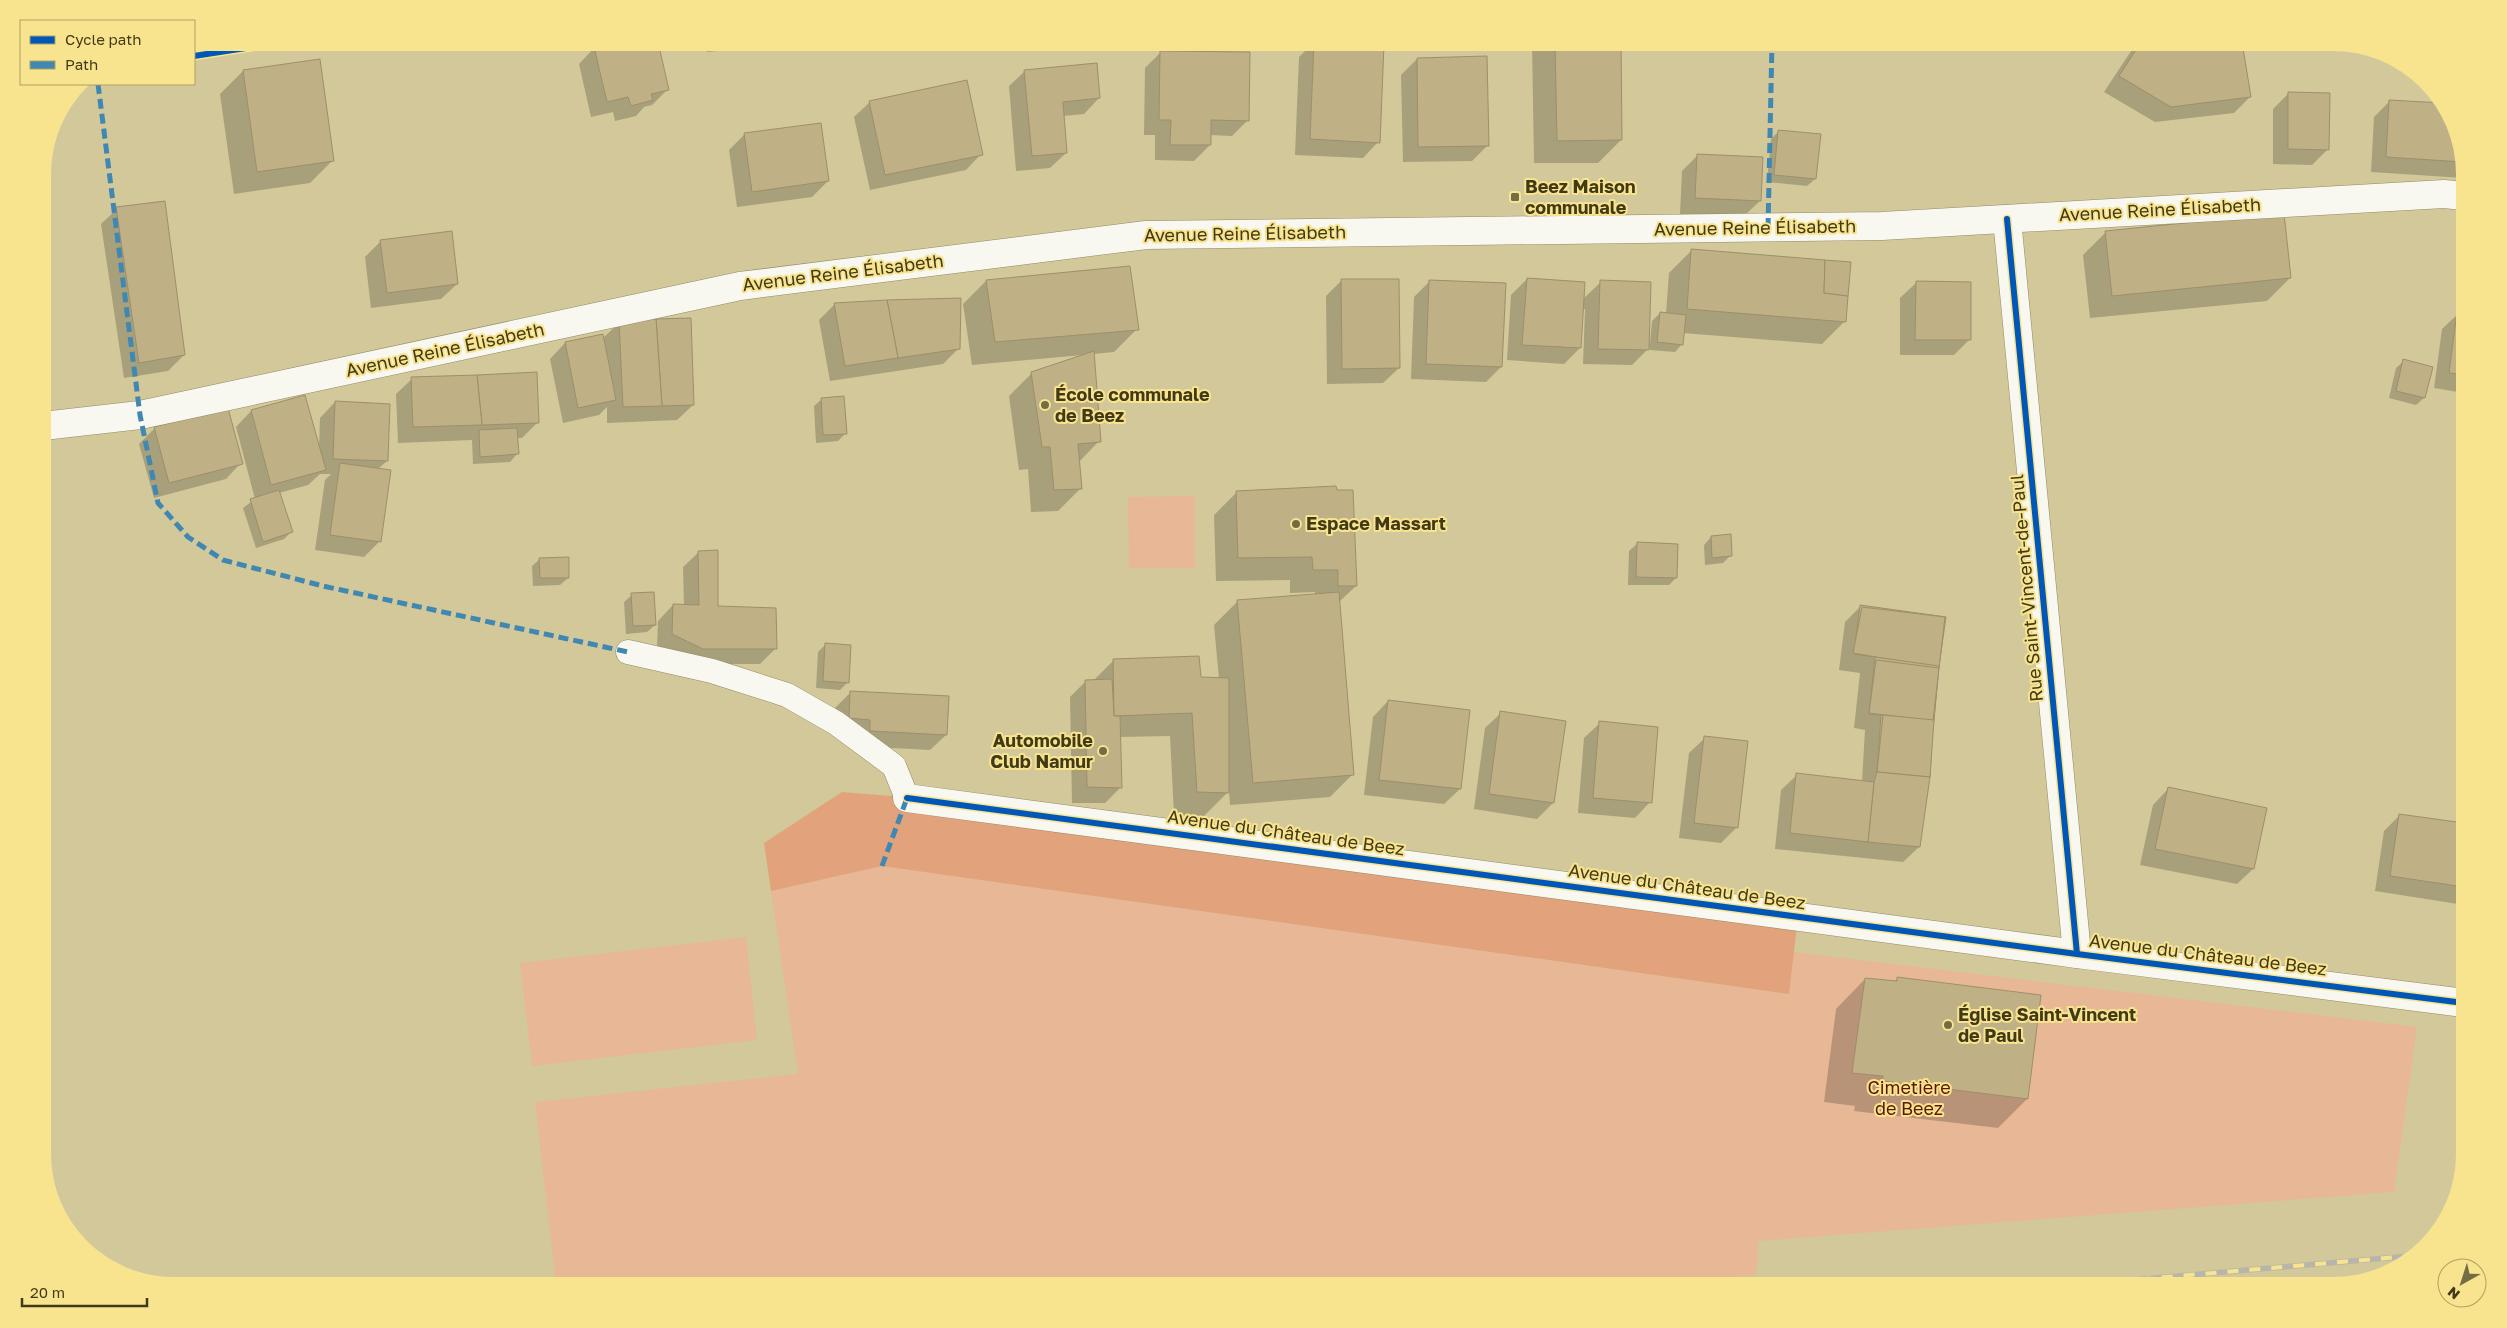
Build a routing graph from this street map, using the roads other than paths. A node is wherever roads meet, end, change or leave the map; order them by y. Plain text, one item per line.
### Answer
1 (2455, 196) edge
2 (2007, 219) junction
3 (52, 425) edge
4 (628, 652) dead end
5 (907, 798) joint
6 (2077, 954) junction
7 (2456, 1002) edge

1 - 2 main road, Avenue Reine Élisabeth
2 - 3 main road, Avenue Reine Élisabeth
2 - 6 main road, Rue Saint-Vincent-de-Paul
4 - 5 lane
5 - 6 main road, Avenue du Château de Beez
6 - 7 main road, Avenue du Château de Beez

